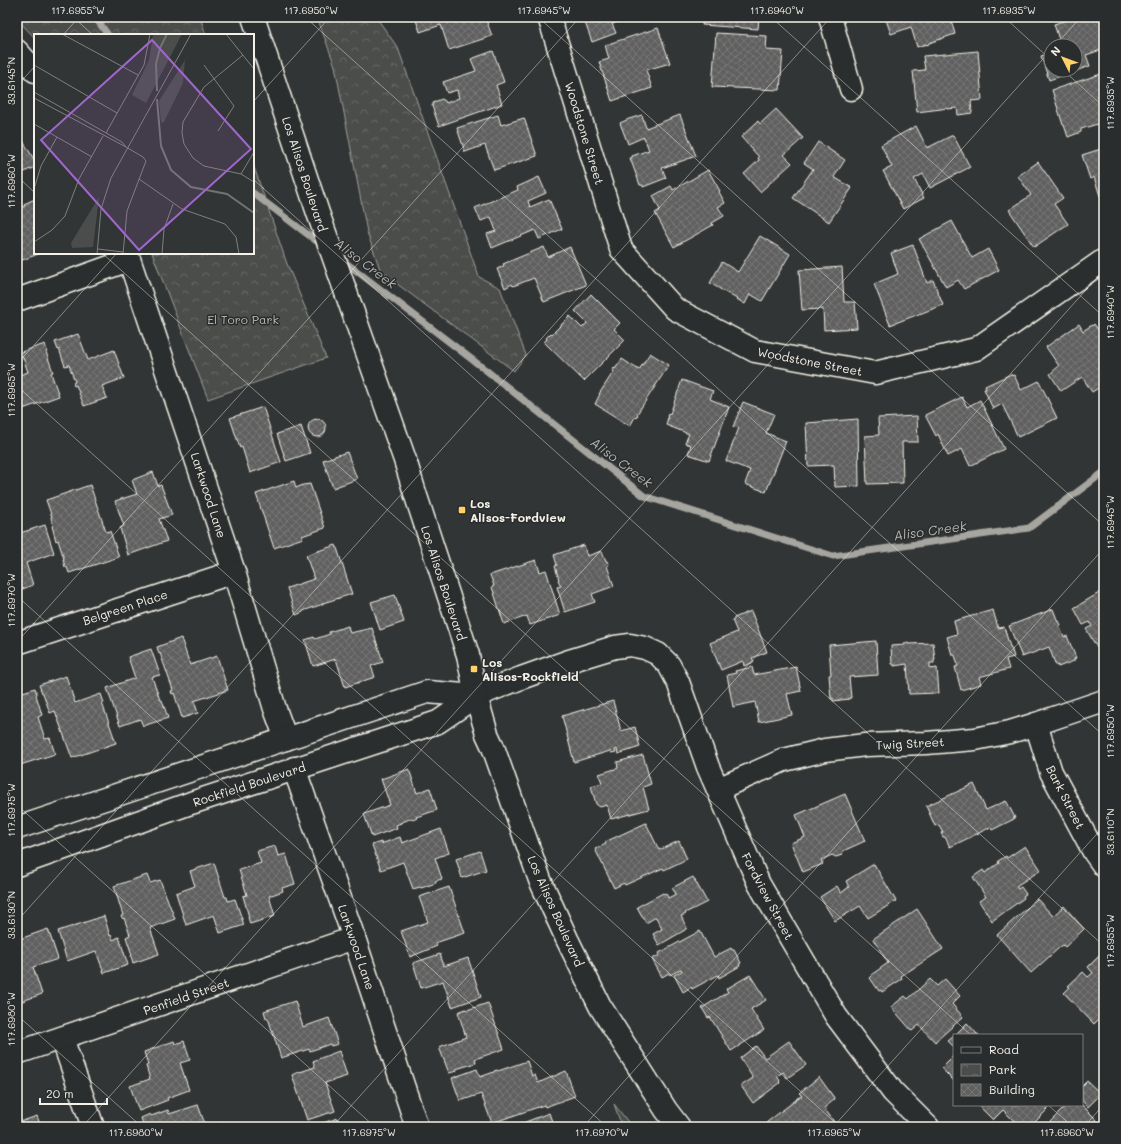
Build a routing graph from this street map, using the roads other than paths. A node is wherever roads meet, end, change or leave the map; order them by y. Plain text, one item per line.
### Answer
1 (253, 17) edge
2 (548, 17) edge
3 (830, 17) edge
4 (17, 51) edge
5 (34, 70) edge
6 (851, 89) dead end
7 (128, 256) edge
8 (1104, 260) edge
9 (17, 300) edge
10 (234, 572) junction
11 (17, 643) edge
12 (645, 648) joint
13 (476, 696) junction
14 (1104, 701) edge
15 (1036, 724) junction
16 (286, 739) junction
17 (294, 768) junction
18 (718, 789) junction
19 (17, 828) edge
20 (17, 865) edge
21 (1104, 866) edge
22 (354, 938) junction
23 (62, 1038) junction
24 (17, 1053) edge
25 (93, 1127) edge
26 (417, 1127) edge
27 (679, 1127) edge
28 (928, 1127) edge

1 - 13 street, Los Alisos Boulevard
2 - 8 street, Woodstone Street
3 - 6 street
4 - 5 street
7 - 9 street
7 - 10 street, Larkwood Lane
10 - 11 street, Belgreen Place
10 - 16 street, Larkwood Lane
12 - 13 street, Rockfield Boulevard
12 - 18 street, Fordview Street
13 - 16 street, Rockfield Boulevard
13 - 17 street, Rockfield Boulevard
13 - 27 street, Los Alisos Boulevard
14 - 15 street, Twig Street
15 - 18 street, Twig Street
15 - 21 street, Bark Street
16 - 19 street, Rockfield Boulevard
17 - 20 street, Rockfield Boulevard
17 - 22 street, Larkwood Lane
18 - 28 street, Fordview Street
22 - 23 street, Penfield Street
22 - 26 street, Larkwood Lane
23 - 24 street, Penfield Street
23 - 25 street

